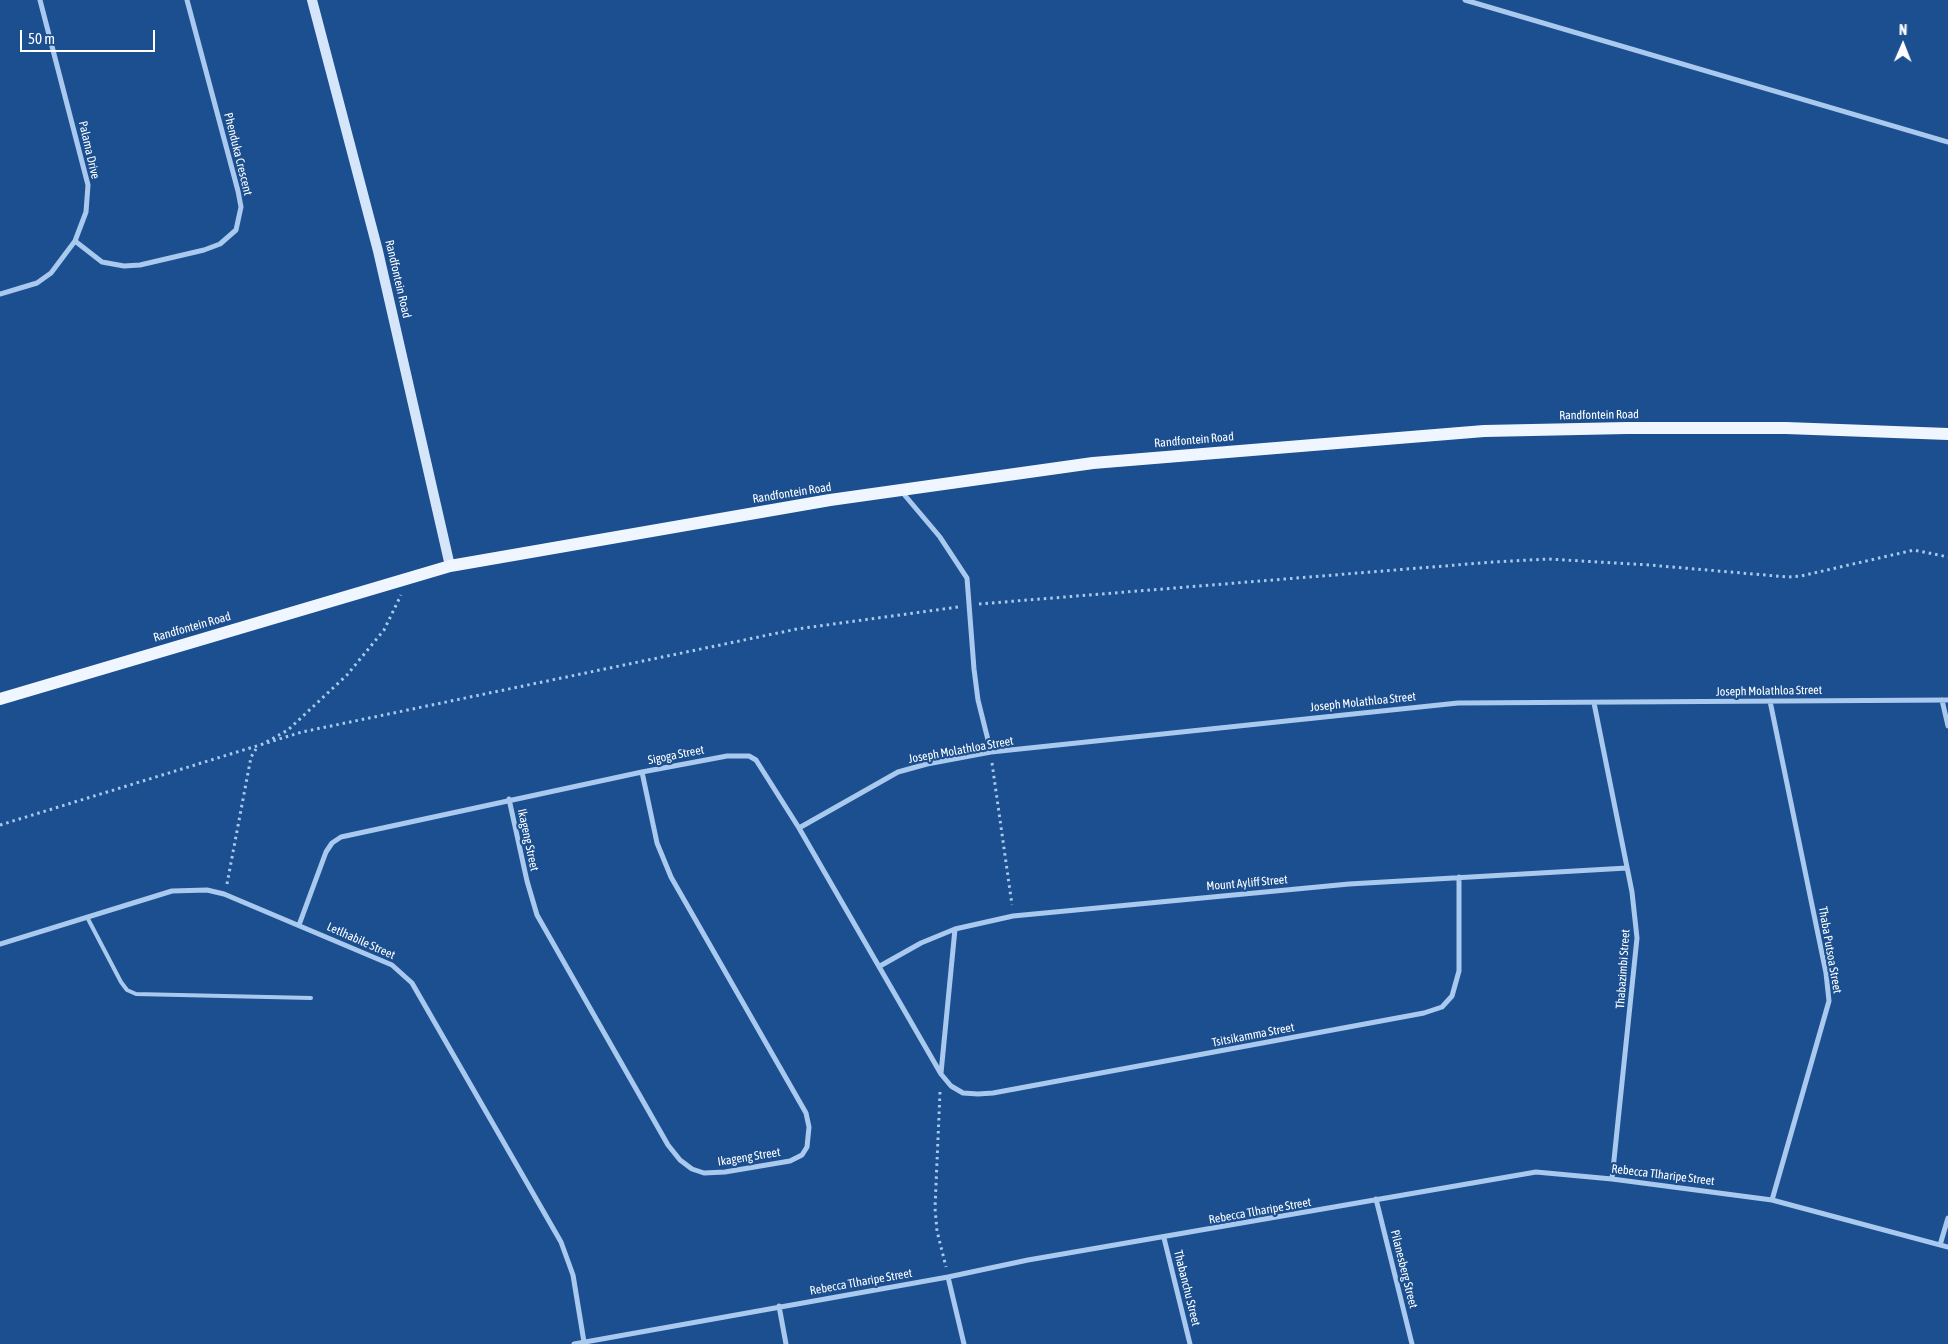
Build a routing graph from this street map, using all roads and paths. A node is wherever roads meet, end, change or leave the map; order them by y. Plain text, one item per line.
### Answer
1 (40, 0) edge
2 (187, 0) edge
3 (312, 0) edge
4 (1465, 0) edge
5 (1948, 142) edge
6 (76, 241) junction
7 (0, 294) edge
8 (1948, 434) edge
9 (900, 490) junction
10 (450, 566) junction
11 (410, 578) junction
12 (0, 699) edge
13 (1945, 700) edge
14 (1770, 701) junction
15 (1594, 703) junction
16 (1948, 726) edge
17 (991, 752) junction
18 (642, 772) junction
19 (509, 799) junction
20 (799, 828) junction
21 (1627, 868) junction
22 (1459, 877) junction
23 (224, 894) junction
24 (1013, 916) junction
25 (87, 917) junction
26 (299, 924) junction
27 (955, 929) junction
28 (0, 944) edge
29 (880, 966) junction
30 (311, 998) dead end
31 (942, 1074) junction
32 (1612, 1179) junction
33 (1376, 1199) junction
34 (1772, 1200) junction
35 (1948, 1218) edge
36 (1164, 1238) junction
37 (1940, 1245) junction
38 (1948, 1247) edge
39 (948, 1277) junction
40 (779, 1306) junction
41 (584, 1342) junction
42 (574, 1344) edge
43 (786, 1344) edge
44 (964, 1344) edge
45 (1190, 1344) edge
46 (1412, 1344) edge

1 - 6 street, Palama Drive
2 - 6 street, Phenduka Crescent
3 - 10 street, Randfontein Road
4 - 5 street
6 - 7 street, Palama Drive
8 - 9 main road, Randfontein Road
9 - 10 main road, Randfontein Road
9 - 17 street
10 - 11 main road, Randfontein Road
11 - 12 main road, Randfontein Road
11 - 23 path
13 - 14 street, Joseph Molathloa Street
13 - 16 street
14 - 15 street, Joseph Molathloa Street
14 - 34 street, Thaba Putsoa Street
15 - 17 street, Joseph Molathloa Street
15 - 21 street, Thabazimbi Street
17 - 20 street, Joseph Molathloa Street
17 - 24 path
18 - 19 street, Sigoga Street
18 - 19 street, Ikageng Street
18 - 20 street, Sigoga Street
19 - 26 street, Sigoga Street
20 - 29 street, Sigoga Street
21 - 22 street, Mount Ayliff Street
21 - 32 street, Thabazimbi Street
22 - 24 street, Mount Ayliff Street
22 - 31 street, Tsitsikamma Street
23 - 25 street, Letlhabile Street
23 - 26 street, Letlhabile Street
24 - 27 street, Mount Ayliff Street
25 - 28 street, Letlhabile Street
25 - 30 lane
26 - 41 street, Letlhabile Street
27 - 29 street, Mount Ayliff Street
27 - 31 street
29 - 31 street, Sigoga Street
31 - 39 path
32 - 33 street, Rebecca Tlharipe Street
32 - 34 street, Rebecca Tlharipe Street
33 - 36 street, Rebecca Tlharipe Street
33 - 46 street, Pilanesberg Street
34 - 37 street, Rebecca Tlharipe Street
35 - 37 street
36 - 39 street, Rebecca Tlharipe Street
36 - 45 street, Thabanchu Street
37 - 38 street, Rebecca Tlharipe Street
39 - 40 street, Rebecca Tlharipe Street
39 - 44 street
40 - 41 street, Rebecca Tlharipe Street
40 - 43 street
41 - 42 street, Rebecca Tlharipe Street

